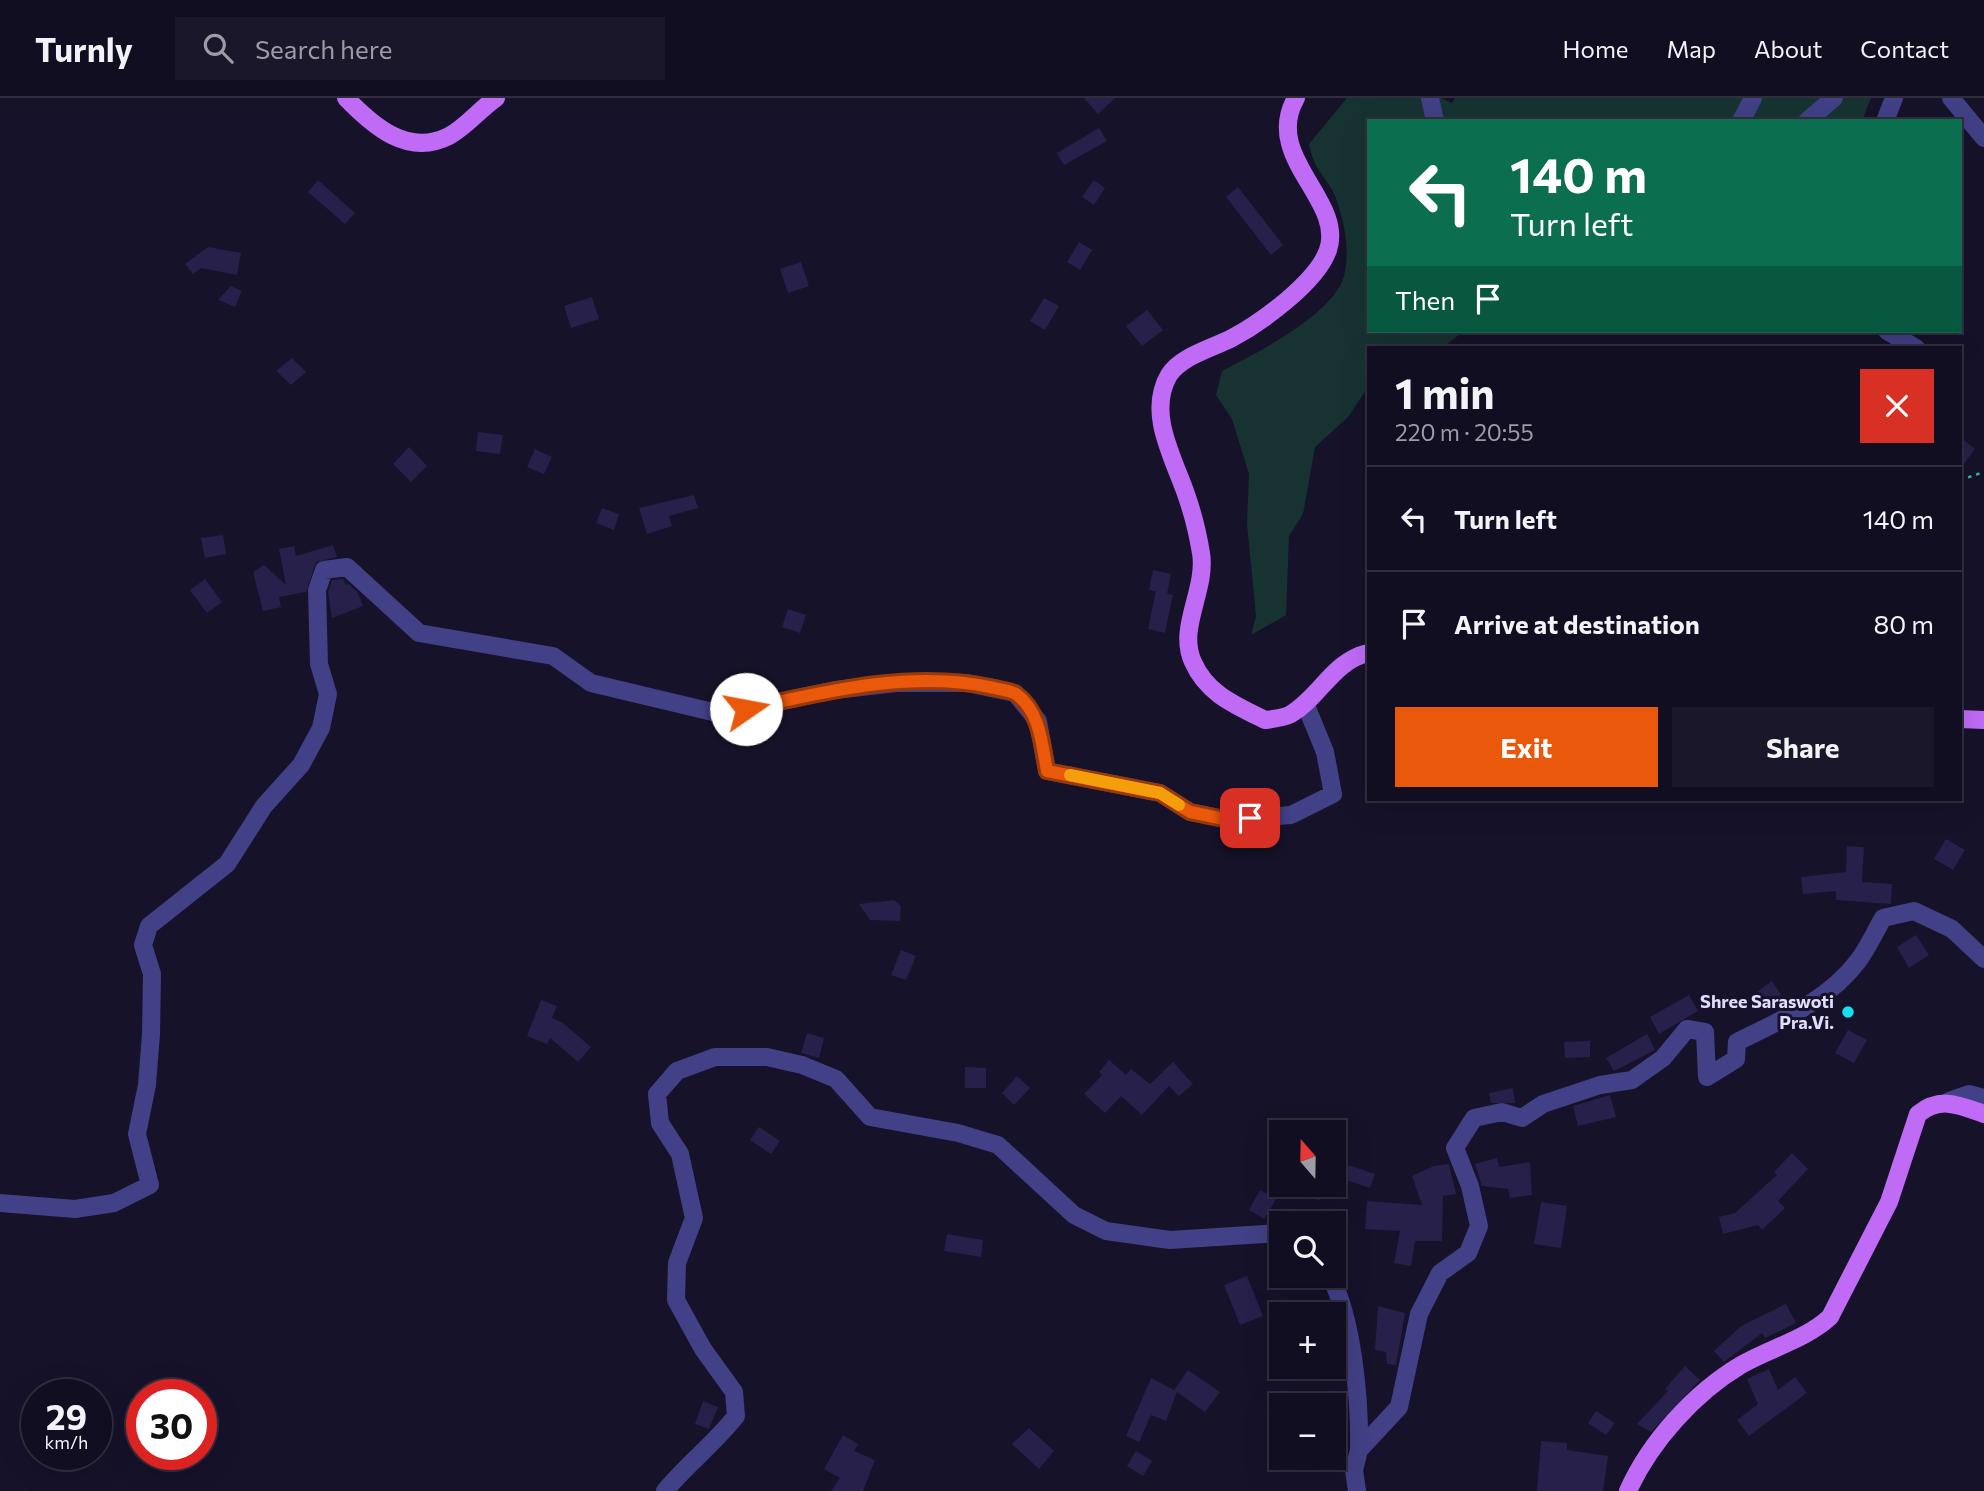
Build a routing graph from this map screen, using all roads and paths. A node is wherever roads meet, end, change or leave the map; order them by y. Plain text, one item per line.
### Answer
1 (346, 98) edge
2 (496, 98) edge
3 (1296, 98) edge
4 (1430, 98) edge
5 (1753, 98) edge
6 (1834, 98) edge
7 (1894, 98) edge
8 (1951, 98) edge
9 (1435, 119) edge
10 (1742, 119) edge
11 (1809, 119) edge
12 (1886, 119) edge
13 (1984, 138) edge
14 (1890, 333) edge
15 (1912, 346) edge
16 (1984, 472) edge
17 (1962, 479) edge
18 (1367, 653) edge
19 (1305, 703) junction
20 (1962, 719) edge
21 (1984, 720) edge
22 (1984, 958) edge
23 (1984, 1098) edge
24 (1949, 1101) junction
25 (1984, 1114) edge
26 (0, 1203) edge
27 (1269, 1235) edge
28 (1336, 1288) edge
29 (1359, 1450) junction
30 (665, 1491) edge
31 (1357, 1491) edge
32 (1628, 1491) edge

1 - 2 main road
3 - 19 main road
4 - 9 street
5 - 10 street
6 - 11 street
7 - 12 street
8 - 13 street
14 - 15 street
16 - 17 path
18 - 19 main road
19 - 26 street
20 - 21 main road
22 - 29 street
23 - 24 street
24 - 25 main road
24 - 32 main road
27 - 30 street
28 - 29 street
29 - 31 street

